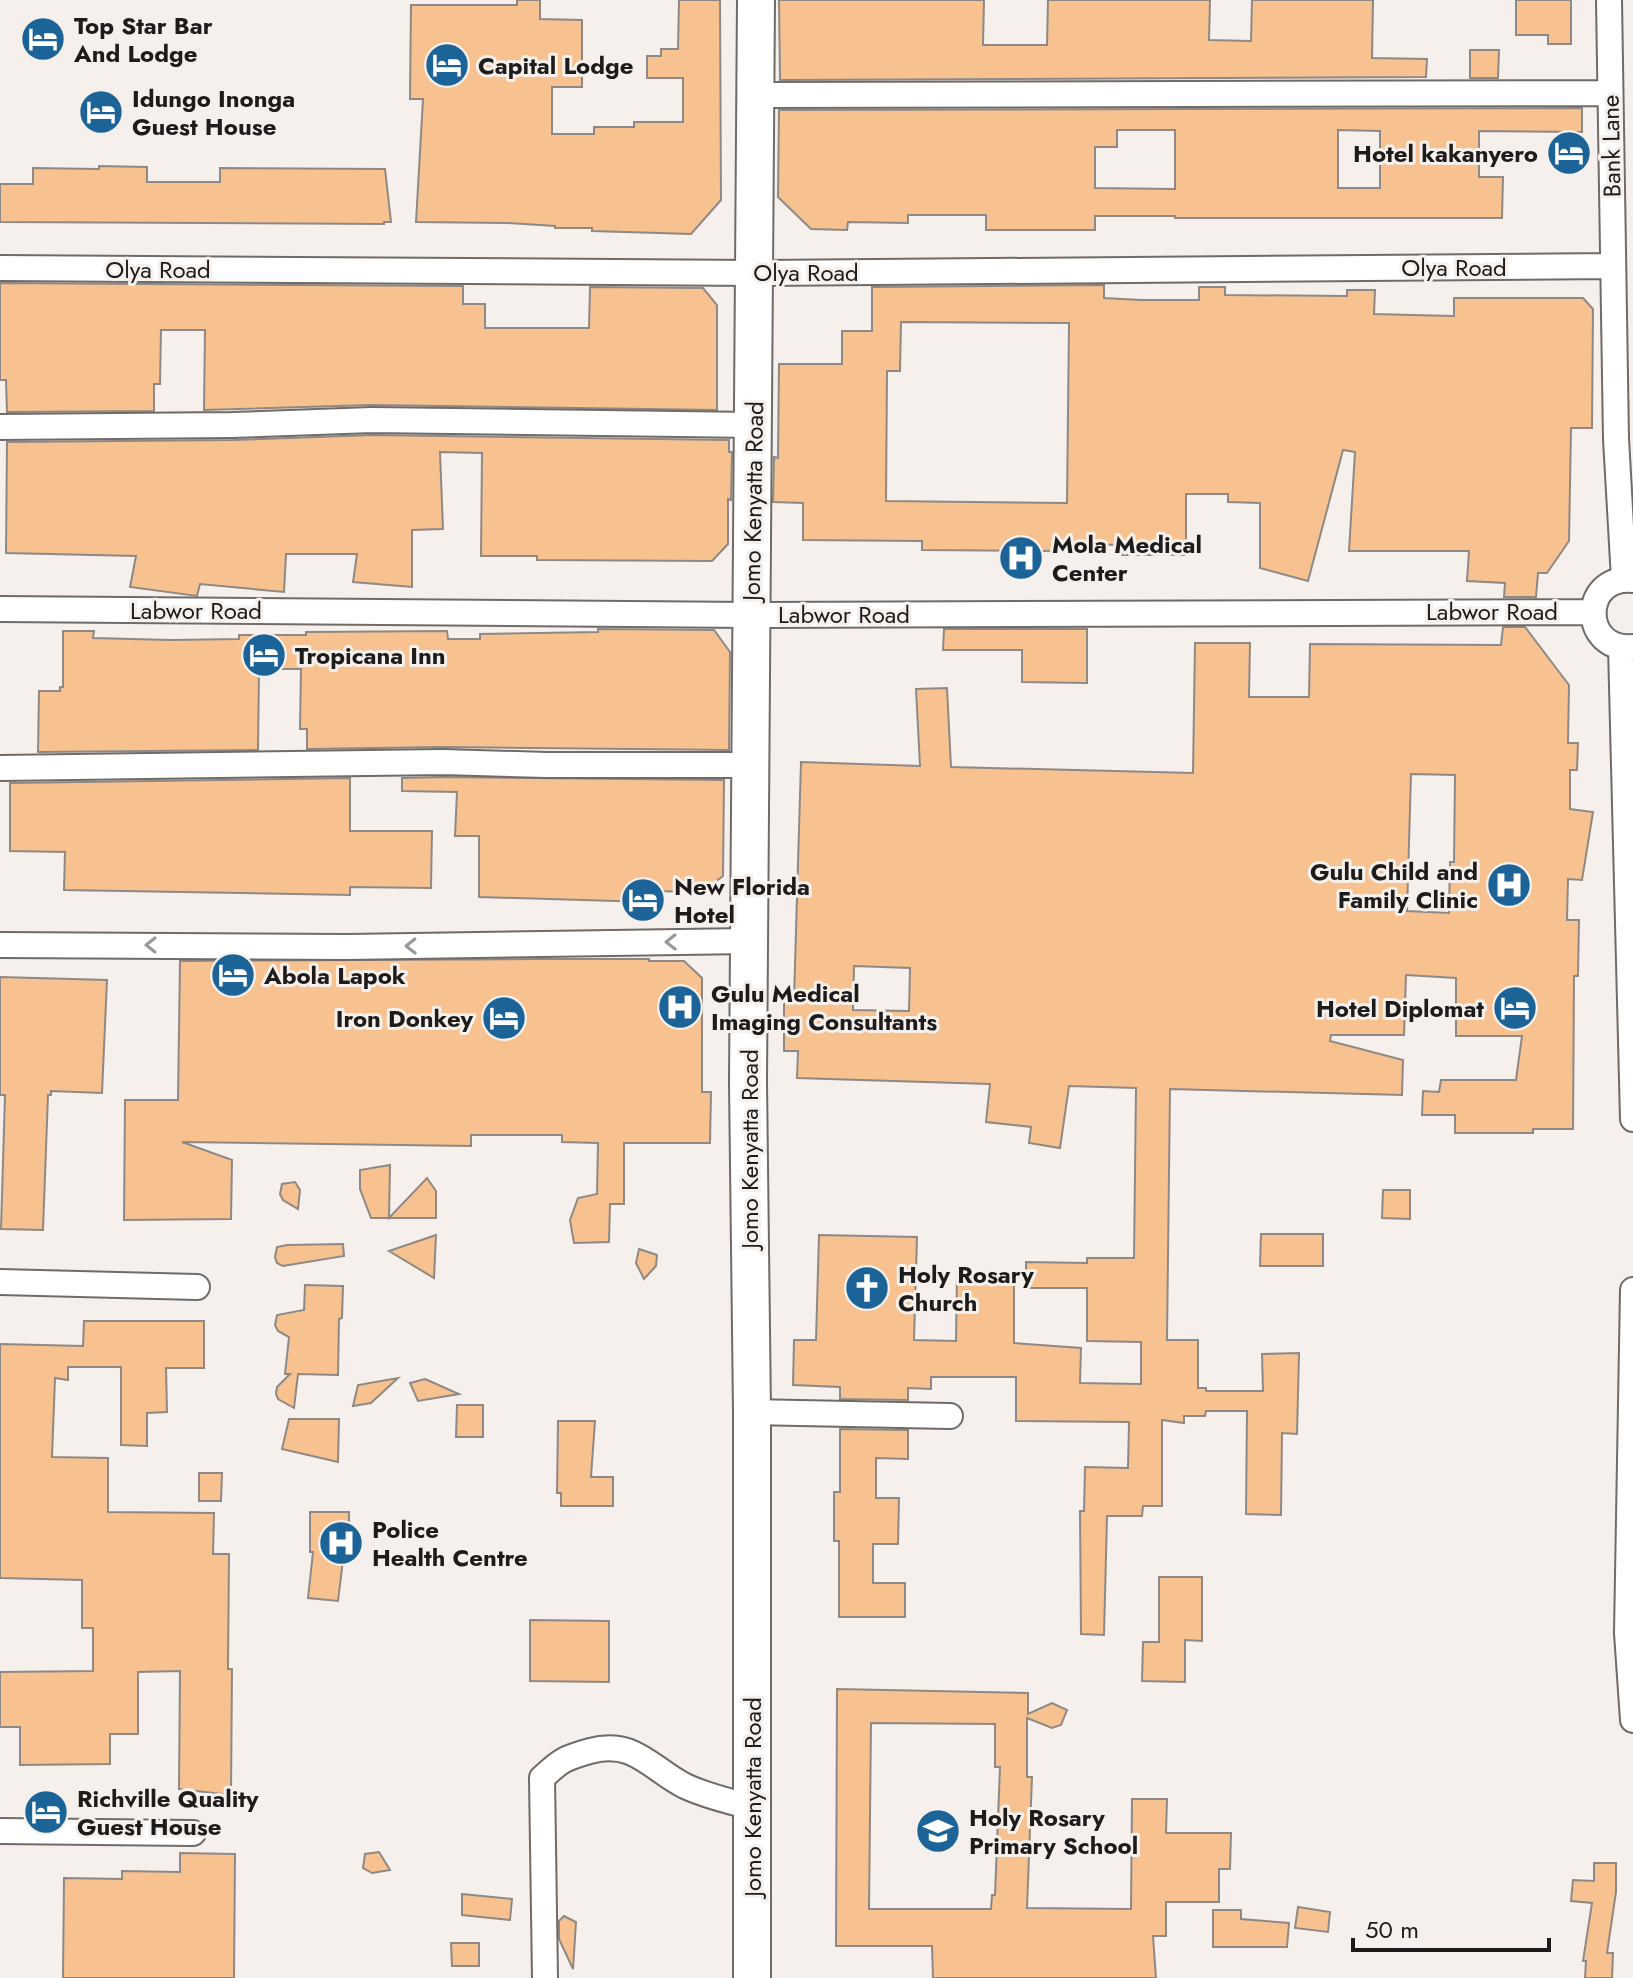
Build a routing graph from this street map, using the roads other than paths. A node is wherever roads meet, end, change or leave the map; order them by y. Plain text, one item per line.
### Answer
1 (756, 0) edge
2 (1609, 0) edge
3 (1610, 93) junction
4 (756, 95) junction
5 (1613, 266) junction
6 (0, 268) edge
7 (756, 273) junction
8 (754, 425) junction
9 (0, 427) edge
10 (1629, 579) edge
11 (0, 609) edge
12 (1593, 612) junction
13 (750, 615) junction
14 (1627, 647) edge
15 (752, 765) junction
16 (0, 768) edge
17 (749, 941) junction
18 (0, 945) edge
19 (1633, 1119) edge
20 (0, 1282) edge
21 (197, 1287) dead end
22 (1633, 1290) edge
23 (752, 1412) junction
24 (950, 1416) dead end
25 (1630, 1632) edge
26 (1633, 1720) edge
27 (751, 1807) junction
28 (0, 1831) edge
29 (193, 1833) dead end
30 (545, 1978) edge
31 (752, 1978) edge

1 - 4 main road, Jomo Kenyatta Road
2 - 3 street, Bank Lane
3 - 4 street
3 - 5 street, Bank Lane
4 - 7 main road, Jomo Kenyatta Road
5 - 7 street, Olya Road
5 - 10 street, Bank Lane
6 - 7 street, Olya Road
7 - 8 main road, Jomo Kenyatta Road
8 - 9 street
8 - 13 main road, Jomo Kenyatta Road
10 - 12 street
11 - 13 street, Labwor Road
12 - 13 street, Labwor Road
12 - 14 street
13 - 15 main road, Jomo Kenyatta Road
14 - 19 street
15 - 16 street
15 - 17 main road, Jomo Kenyatta Road
17 -> 18 street
17 - 23 main road, Jomo Kenyatta Road
20 - 21 street
22 - 25 street
23 - 24 street
23 - 27 main road, Jomo Kenyatta Road
25 - 26 street
27 - 30 street
27 - 31 main road, Jomo Kenyatta Road
28 - 29 street

